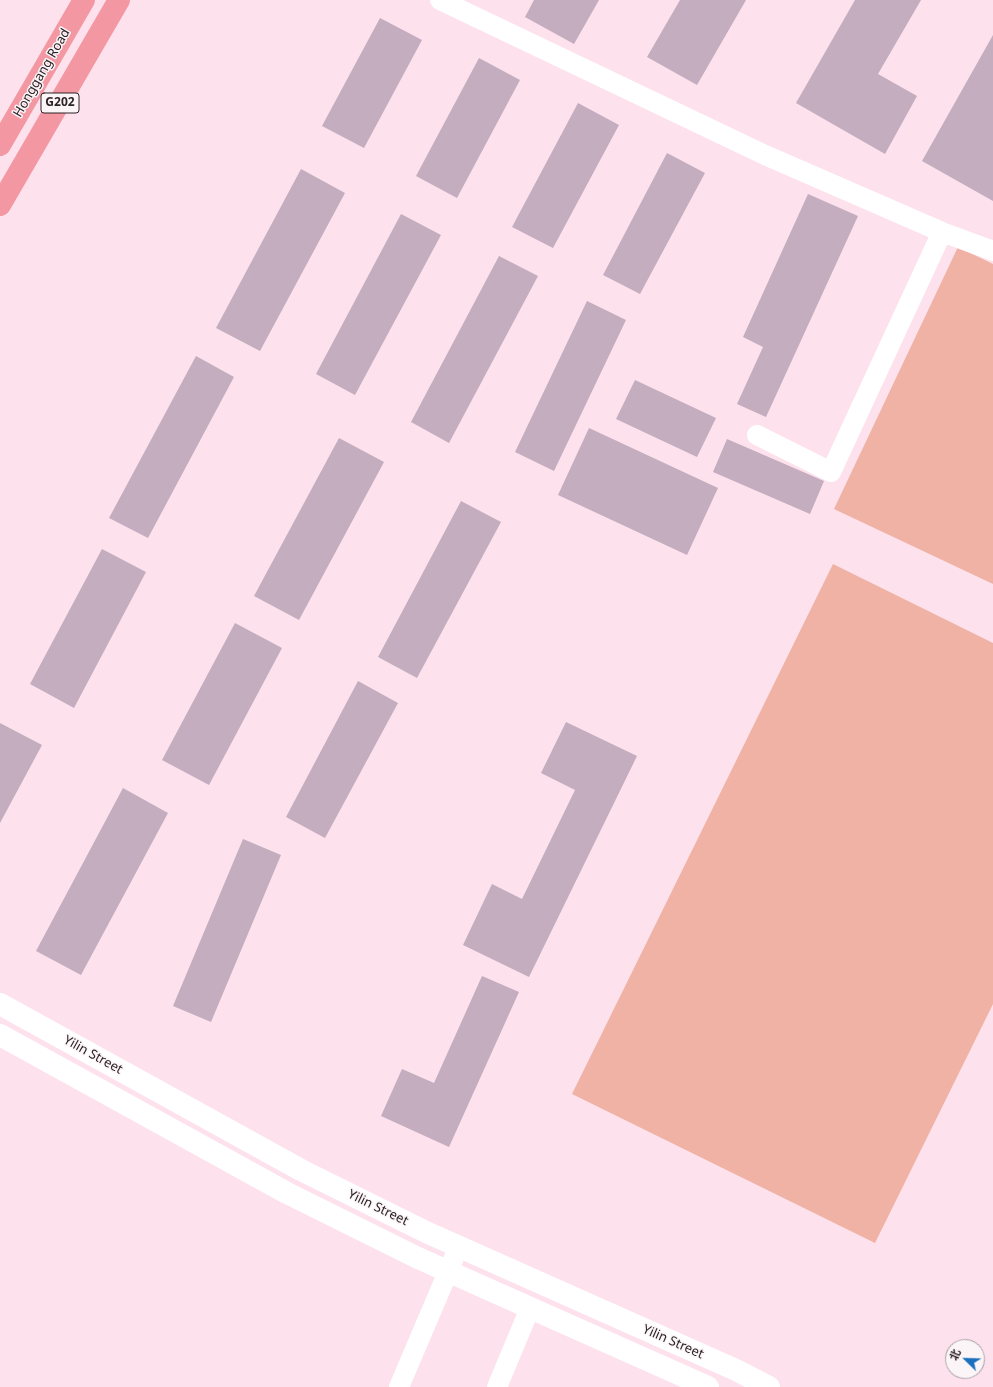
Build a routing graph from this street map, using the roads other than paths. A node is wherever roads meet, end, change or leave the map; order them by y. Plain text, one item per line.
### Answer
1 (84, 0) edge
2 (119, 0) edge
3 (440, 0) edge
4 (0, 145) edge
5 (0, 206) edge
6 (942, 232) junction
7 (993, 251) edge
8 (757, 435) dead end
9 (0, 1004) edge
10 (0, 1035) edge
11 (459, 1246) junction
12 (448, 1272) junction
13 (530, 1308) junction
14 (399, 1387) edge
15 (498, 1387) edge
16 (708, 1387) edge
17 (769, 1387) edge

1 - 4 highway, Honggang Road / G202
2 - 5 highway, G202
3 - 6 street
6 - 7 street
6 - 8 street
9 - 11 street, Yilin Street
10 - 12 street, Yilin Street
11 - 12 street
11 - 17 street, Yilin Street
12 - 13 street, Yilin Street
12 - 14 street
13 - 15 street
13 - 16 street, Yilin Street

